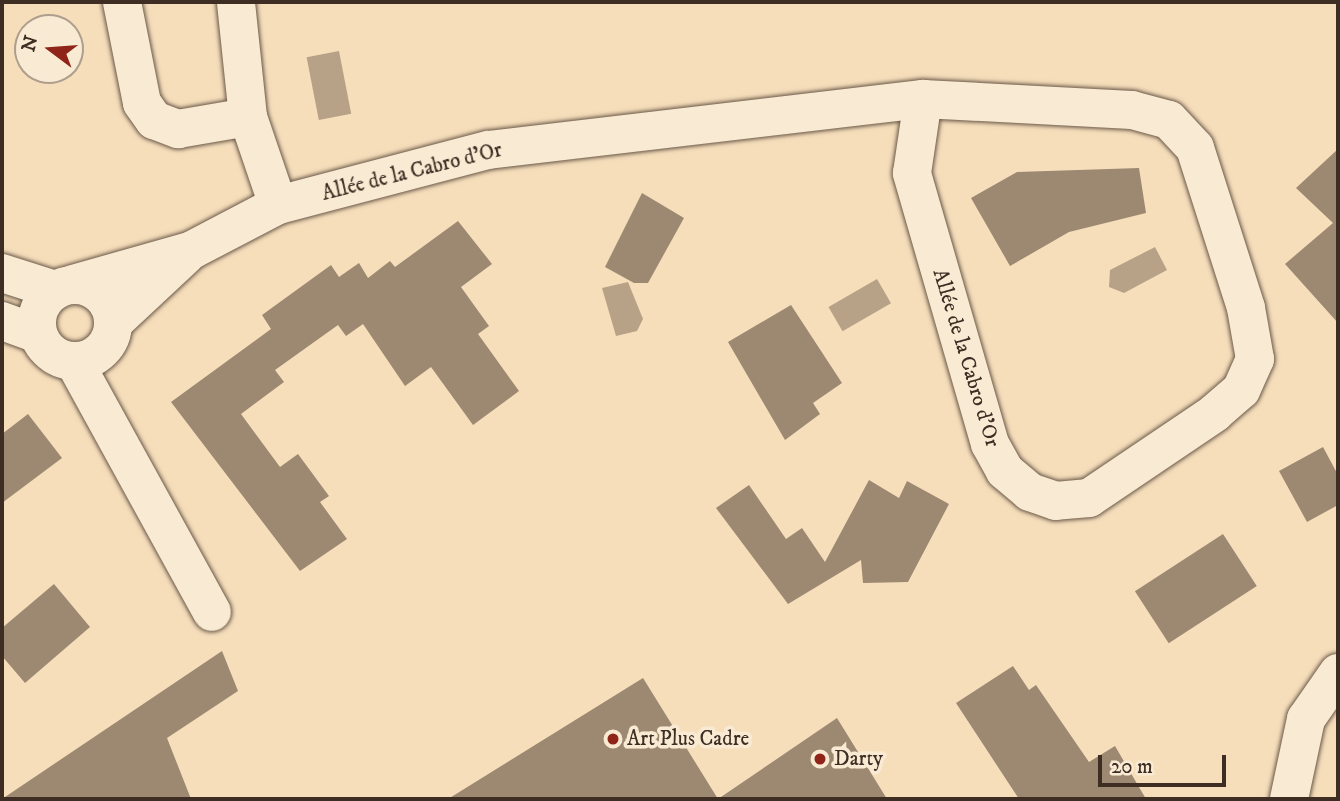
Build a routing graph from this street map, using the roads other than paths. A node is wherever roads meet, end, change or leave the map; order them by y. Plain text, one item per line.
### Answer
1 (122, 2) edge
2 (236, 2) edge
3 (923, 99) junction
4 (248, 117) junction
5 (278, 205) junction
6 (190, 251) junction
7 (2, 273) edge
8 (64, 287) junction
9 (2, 321) edge
10 (113, 323) junction
11 (38, 334) junction
12 (75, 363) junction
13 (212, 612) dead end
14 (1338, 673) edge
15 (1289, 799) edge

1 - 4 street
2 - 4 street
3 - 3 street, Allée de la Cabro d'Or
3 - 5 street, Allée de la Cabro d'Or
4 - 5 street
5 - 6 street, Allée de la Cabro d'Or
6 - 8 street, Allée de la Cabro d'Or
6 - 10 street, Allée de la Cabro d'Or
7 - 8 street
8 - 10 street
8 - 11 street
9 - 11 street
10 - 12 street
11 - 12 street
12 - 13 street
14 - 15 street

